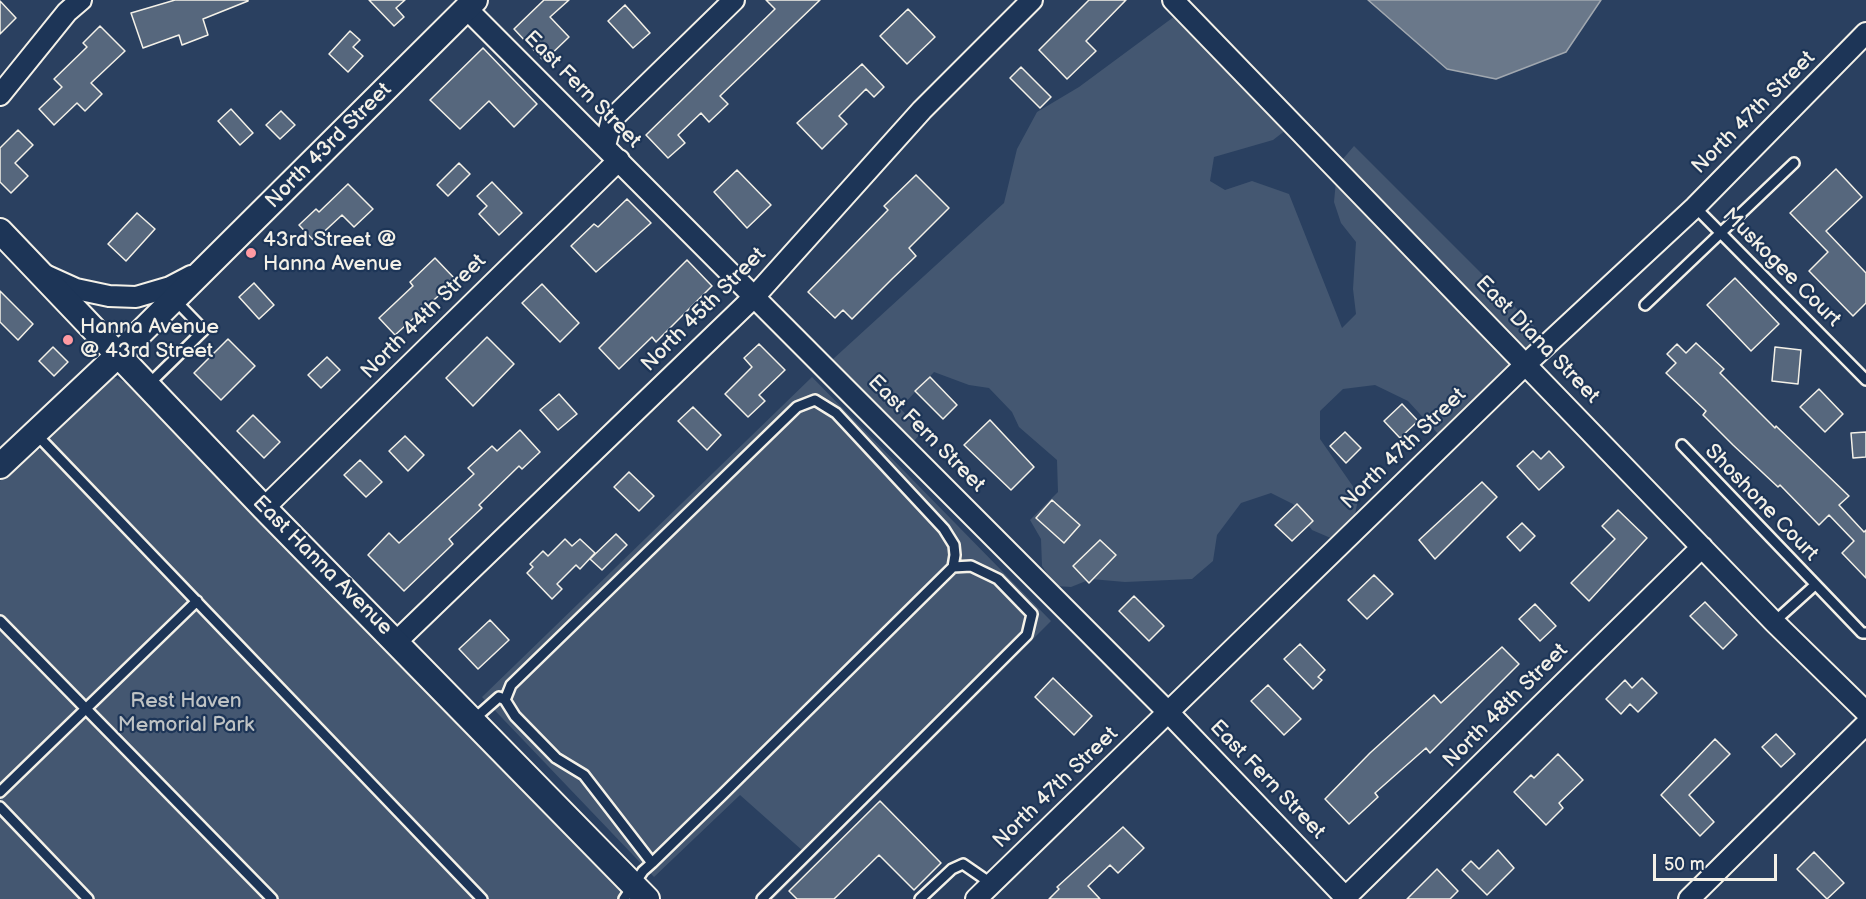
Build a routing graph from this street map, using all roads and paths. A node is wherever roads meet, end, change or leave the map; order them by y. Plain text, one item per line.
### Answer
1 (81, 0) edge
2 (734, 0) edge
3 (1032, 0) edge
4 (1173, 0) edge
5 (471, 4) edge
6 (1866, 33) edge
7 (0, 95) edge
8 (605, 146) junction
9 (619, 160) junction
10 (1794, 163) dead end
11 (1695, 207) junction
12 (0, 231) edge
13 (1721, 233) junction
14 (206, 267) junction
15 (40, 273) junction
16 (755, 296) junction
17 (174, 299) junction
18 (1645, 305) dead end
19 (117, 356) junction
20 (1527, 363) junction
21 (1866, 380) edge
22 (147, 386) junction
23 (35, 433) junction
24 (1682, 445) dead end
25 (0, 466) edge
26 (264, 508) junction
27 (1702, 547) junction
28 (953, 567) junction
29 (1815, 585) junction
30 (197, 601) junction
31 (0, 621) edge
32 (1774, 622) junction
33 (8, 630) junction
34 (1866, 633) edge
35 (0, 638) edge
36 (397, 641) junction
37 (505, 700) junction
38 (85, 708) junction
39 (1168, 712) junction
40 (1866, 712) edge
41 (473, 720) junction
42 (1866, 724) edge
43 (0, 792) edge
44 (0, 807) edge
45 (652, 863) junction
46 (992, 884) junction
47 (635, 895) edge
48 (1345, 898) edge
49 (88, 899) edge
50 (272, 899) edge
51 (483, 899) edge
52 (762, 899) edge
53 (920, 899) edge
54 (976, 899) edge
55 (1689, 899) edge

1 - 7 street
2 - 8 street
3 - 16 street, North 45th Street
4 - 20 street, East Diana Street
5 - 8 street, East Fern Street
5 - 14 street, North 43rd Street
6 - 11 street, North 47th Street
8 - 9 street, East Fern Street
9 - 16 street, East Fern Street
9 - 26 street, North 44th Street
10 - 13 lane
11 - 13 lane, Muskogee Court
11 - 20 street, North 47th Street
12 - 15 street, East Hanna Avenue
13 - 18 lane
13 - 21 lane, Muskogee Court
14 - 15 street
14 - 17 street, North 43rd Street
15 - 19 street, East Hanna Avenue
16 - 36 street, North 45th Street
16 - 39 street, East Fern Street
17 - 19 street, North 43rd Street
17 - 22 lane
19 - 22 street, East Hanna Avenue
19 - 23 street, North 43rd Street
20 - 27 street, East Diana Street
20 - 39 street, North 47th Street
22 - 26 street, East Hanna Avenue
23 - 25 street, North 43rd Street
23 - 30 lane
24 - 29 lane, Shoshone Court
26 - 36 street, East Hanna Avenue
27 - 32 street, East Diana Street
27 - 48 street, North 48th Street
28 - 37 lane
28 - 45 lane
28 - 52 lane
29 - 32 lane, Shoshone Court
29 - 34 lane, Shoshone Court
30 - 38 lane
30 - 51 lane
31 - 33 lane
32 - 40 street, East Diana Street
33 - 35 lane
33 - 38 lane
36 - 41 street, East Hanna Avenue
37 - 41 lane
37 - 45 lane
38 - 43 lane
38 - 50 lane
39 - 46 street, North 47th Street
39 - 48 street, East Fern Street
41 - 47 street, East Hanna Avenue
42 - 55 street
44 - 49 lane
45 - 47 lane
46 - 53 lane
46 - 54 street, North 47th Street

